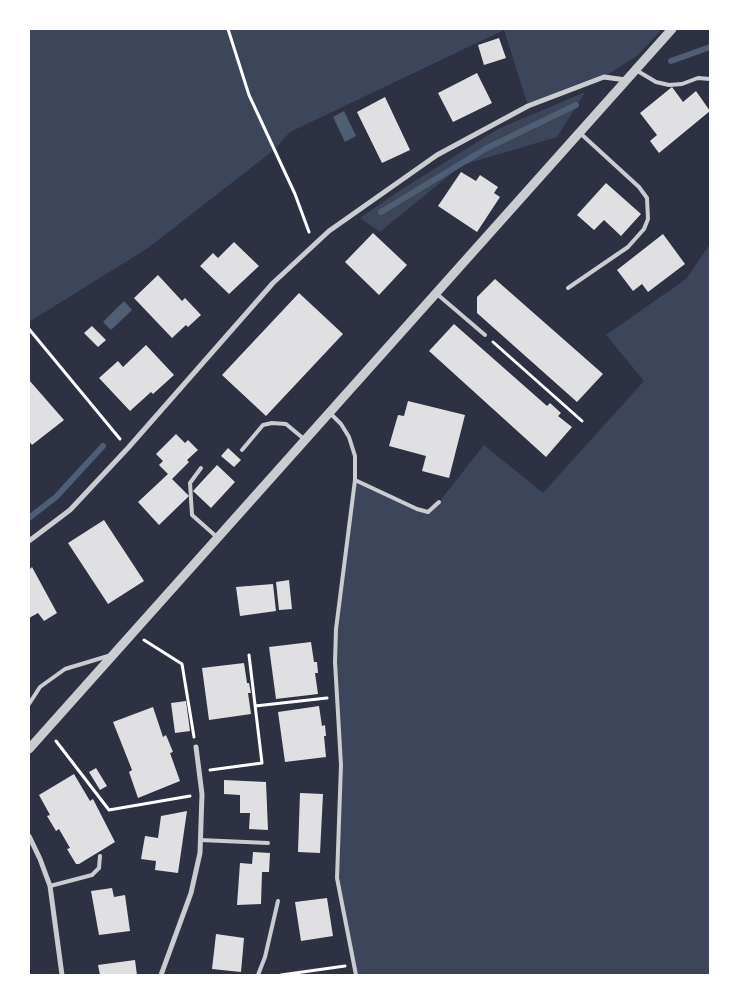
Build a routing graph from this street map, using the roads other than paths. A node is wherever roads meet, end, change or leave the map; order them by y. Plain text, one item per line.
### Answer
1 (672, 29) edge
2 (636, 70) junction
3 (710, 79) edge
4 (626, 80) junction
5 (580, 133) junction
6 (568, 288) dead end
7 (437, 294) junction
8 (485, 335) road end
9 (330, 413) junction
10 (305, 440) junction
11 (242, 450) dead end
12 (202, 468) dead end
13 (355, 480) junction
14 (439, 502) dead end
15 (218, 538) junction
16 (29, 542) edge
17 (113, 655) junction
18 (29, 704) edge
19 (196, 747) road end
20 (29, 749) edge
21 (29, 836) edge
22 (200, 840) junction
23 (268, 842) dead end
24 (100, 856) dead end
25 (50, 886) junction
26 (278, 901) dead end
27 (62, 975) edge
28 (161, 975) edge
29 (258, 975) edge
30 (356, 975) edge

1 - 2 street
2 - 3 lane
2 - 4 street
4 - 5 street
4 - 16 street
5 - 6 lane
5 - 7 street
7 - 8 lane
7 - 9 street
9 - 10 street
9 - 13 lane
10 - 11 lane
10 - 15 street
12 - 15 lane
13 - 14 lane
13 - 30 lane
15 - 17 street
17 - 18 lane
17 - 20 street
19 - 22 street
21 - 25 street
22 - 23 lane
22 - 28 street
24 - 25 lane
25 - 27 street
26 - 29 lane

